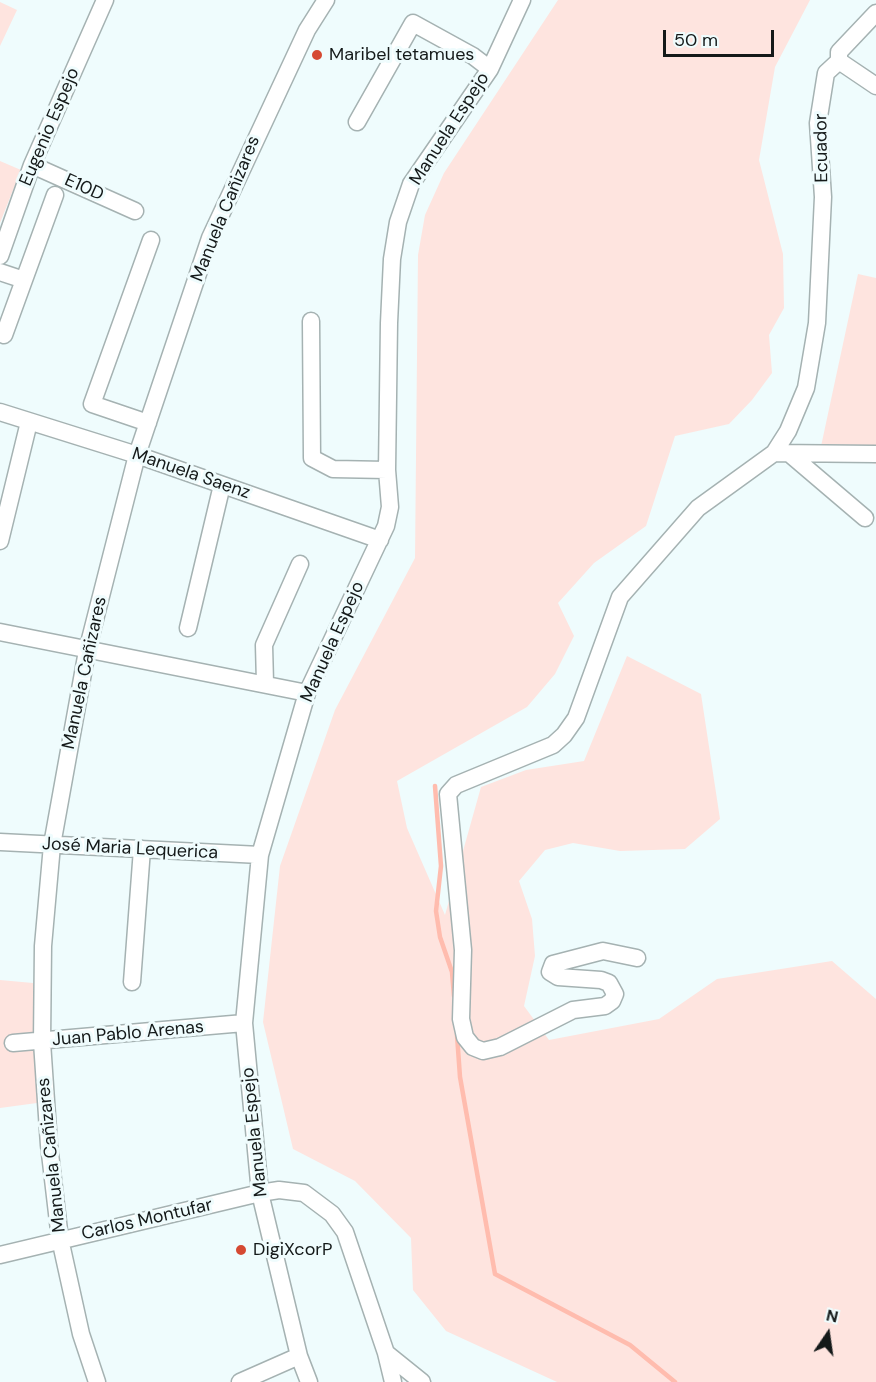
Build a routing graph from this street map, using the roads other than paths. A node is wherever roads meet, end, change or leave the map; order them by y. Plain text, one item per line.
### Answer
1 (105, 0) edge
2 (326, 0) edge
3 (522, 0) edge
4 (876, 13) edge
5 (839, 61) junction
6 (490, 69) junction
7 (876, 86) edge
8 (357, 122) dead end
9 (32, 165) junction
10 (55, 195) dead end
11 (135, 211) dead end
12 (151, 240) dead end
13 (0, 256) edge
14 (0, 272) edge
15 (24, 280) junction
16 (311, 321) dead end
17 (4, 335) dead end
18 (0, 412) edge
19 (29, 422) junction
20 (148, 423) junction
21 (774, 453) junction
22 (876, 454) edge
23 (137, 455) junction
24 (791, 455) junction
25 (387, 470) junction
26 (222, 485) junction
27 (865, 518) dead end
28 (380, 540) junction
29 (0, 541) edge
30 (300, 564) dead end
31 (188, 628) dead end
32 (0, 632) edge
33 (87, 651) junction
34 (265, 683) junction
35 (307, 693) junction
36 (0, 842) edge
37 (52, 845) junction
38 (142, 849) junction
39 (260, 855) junction
40 (637, 958) dead end
41 (132, 982) dead end
42 (244, 1023) junction
43 (42, 1042) junction
44 (13, 1043) dead end
45 (260, 1193) junction
46 (60, 1239) junction
47 (0, 1255) edge
48 (386, 1353) junction
49 (299, 1356) junction
50 (97, 1382) edge
51 (240, 1382) edge
52 (309, 1382) edge
53 (393, 1382) edge
54 (422, 1382) edge

1 - 9 street, Eugenio Espejo
2 - 20 street, Manuela Cañizares
3 - 6 street, Manuela Espejo
4 - 5 street, Ecuador
5 - 7 street
5 - 21 street, Ecuador
6 - 8 street
6 - 25 street, Manuela Espejo
9 - 11 street, E10D
9 - 13 street, Eugenio Espejo
10 - 15 street
12 - 20 street
14 - 15 street
15 - 17 street
16 - 25 street
18 - 19 street, Manuela Saenz
19 - 23 street, Manuela Saenz
19 - 29 street
20 - 23 street, Manuela Cañizares
21 - 24 street
21 - 40 street
22 - 24 street
23 - 26 street, Manuela Saenz
23 - 33 street, Manuela Cañizares
24 - 27 street
25 - 28 street, Manuela Espejo
26 - 28 street, Manuela Saenz
26 - 31 street
28 - 35 street, Manuela Espejo
30 - 34 street
32 - 33 street
33 - 34 street
33 - 37 street, Manuela Cañizares
34 - 35 street
35 - 39 street, Manuela Espejo
36 - 37 street, José Maria Lequerica
37 - 38 street, José Maria Lequerica
37 - 43 street, Manuela Cañizares
38 - 39 street, José Maria Lequerica
38 - 41 street
39 - 42 street, Manuela Espejo
42 - 43 street, Juan Pablo Arenas
42 - 45 street, Manuela Espejo
43 - 44 street, Juan Pablo Arenas
43 - 46 street, Manuela Cañizares
45 - 46 street, Carlos Montufar
45 - 48 street, Carlos Montufar
45 - 49 street, Manuela Espejo
46 - 47 street, Carlos Montufar
46 - 50 street, Manuela Cañizares
48 - 53 street, Carlos Montufar
48 - 54 street
49 - 51 street
49 - 52 street, Manuela Espejo

